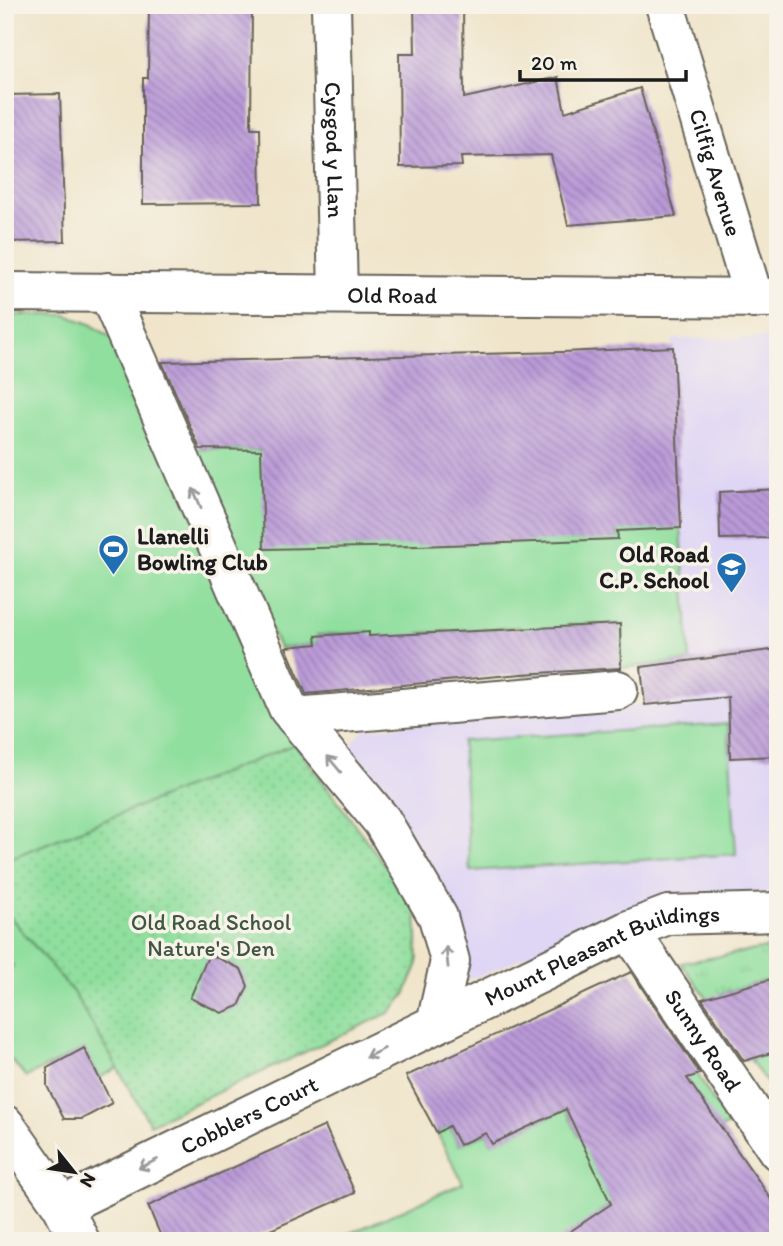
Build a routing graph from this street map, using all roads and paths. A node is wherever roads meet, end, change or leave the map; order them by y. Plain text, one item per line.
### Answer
1 (331, 5) edge
2 (665, 5) edge
3 (5, 292) edge
4 (108, 292) junction
5 (338, 294) junction
6 (766, 299) edge
7 (618, 690) dead end
8 (295, 717) junction
9 (778, 912) edge
10 (629, 930) junction
11 (436, 1024) junction
12 (5, 1125) edge
13 (778, 1152) edge
14 (62, 1206) junction
15 (80, 1241) edge

1 - 5 street, Cysgod y Llan
2 - 6 street, Cilfig Avenue
3 - 4 street, Old Road
4 - 5 street, Old Road
8 -> 4 street
5 - 6 street, Old Road
7 - 8 street
11 -> 8 street
9 - 10 street, Mount Pleasant Buildings
10 - 11 street, Mount Pleasant Buildings
10 - 13 street, Sunny Road
11 -> 14 street, Cobblers Court
12 - 14 street
14 - 15 street

